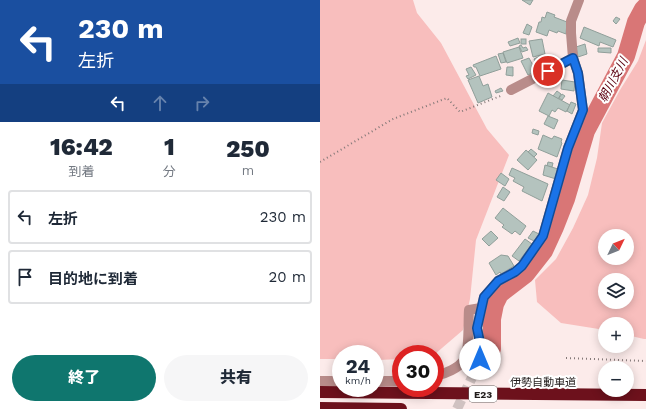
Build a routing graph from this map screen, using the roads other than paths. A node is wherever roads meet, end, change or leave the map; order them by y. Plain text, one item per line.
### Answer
1 (579, 0) edge
2 (573, 58) junction
3 (511, 90) road end
4 (481, 308) junction
5 (477, 367) tunnel mouth
6 (444, 373) edge
7 (320, 380) edge
8 (332, 381) edge
9 (320, 392) edge
10 (646, 395) edge
11 (320, 408) edge
12 (401, 409) edge

1 - 2 street
2 - 3 street
2 - 4 street
4 - 5 street
4 - 6 street
7 - 8 street
9 - 10 highway, 伊勢自動車道 / E23
11 - 12 highway

